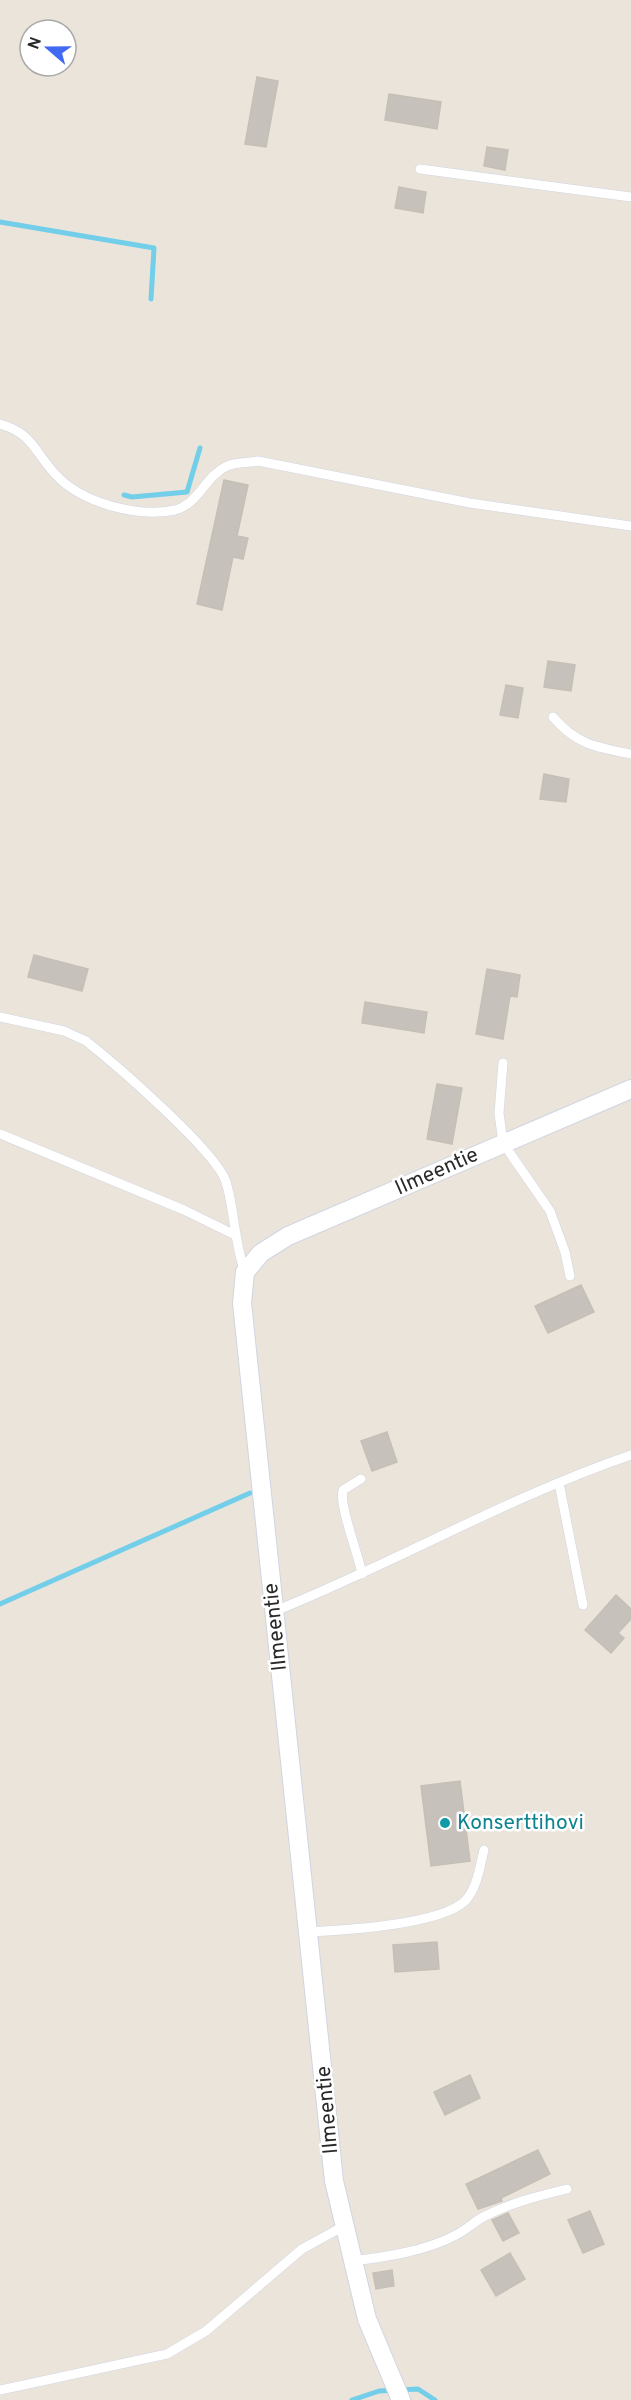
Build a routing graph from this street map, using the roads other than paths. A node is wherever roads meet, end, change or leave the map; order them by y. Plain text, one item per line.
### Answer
1 (420, 169) dead end
2 (631, 197) edge
3 (0, 424) edge
4 (631, 526) edge
5 (553, 717) dead end
6 (631, 754) edge
7 (0, 1017) edge
8 (503, 1063) dead end
9 (631, 1089) edge
10 (0, 1134) edge
11 (503, 1143) junction
12 (235, 1235) junction
13 (245, 1272) junction
14 (570, 1276) dead end
15 (631, 1455) edge
16 (361, 1479) dead end
17 (559, 1483) junction
18 (362, 1574) junction
19 (583, 1605) dead end
20 (275, 1611) junction
21 (484, 1850) dead end
22 (309, 1932) junction
23 (567, 2189) dead end
24 (344, 2226) junction
25 (352, 2261) junction
26 (0, 2390) edge
27 (401, 2400) edge

1 - 2 lane
3 - 4 lane
5 - 6 lane
7 - 12 lane
8 - 11 lane
9 - 11 street, Ilmeentie
10 - 12 lane
11 - 13 street, Ilmeentie
11 - 14 lane
12 - 13 lane
13 - 20 street, Ilmeentie
15 - 17 lane
16 - 18 lane
17 - 18 lane
17 - 19 lane
18 - 20 lane
20 - 22 street, Ilmeentie
21 - 22 lane
22 - 24 street, Ilmeentie
23 - 25 lane
24 - 25 street, Ilmeentie
24 - 26 lane
25 - 27 street, Ilmeentie

